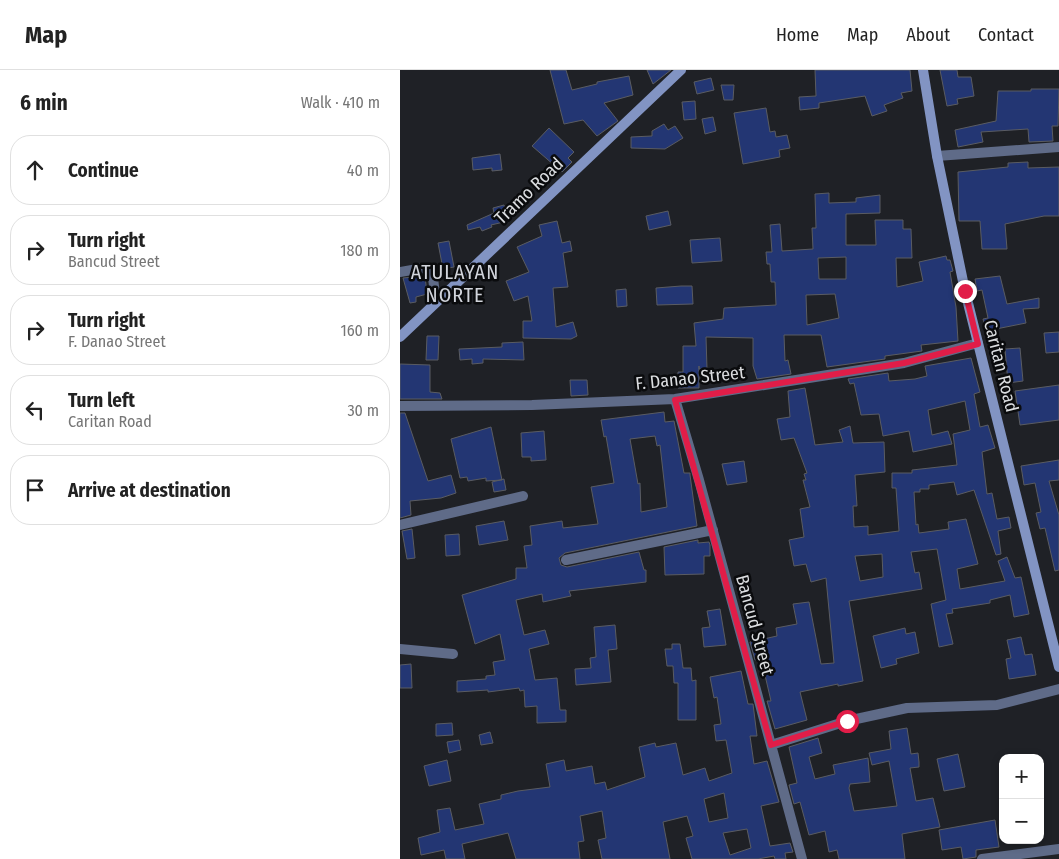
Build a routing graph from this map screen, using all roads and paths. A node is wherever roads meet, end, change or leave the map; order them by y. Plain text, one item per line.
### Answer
1 (681, 70) edge
2 (923, 70) edge
3 (1059, 147) edge
4 (937, 156) junction
5 (400, 272) edge
6 (436, 302) junction
7 (400, 337) edge
8 (978, 344) junction
9 (675, 400) junction
10 (400, 406) edge
11 (523, 496) dead end
12 (400, 525) edge
13 (713, 530) junction
14 (566, 560) dead end
15 (400, 649) edge
16 (453, 654) dead end
17 (1059, 667) edge
18 (1059, 689) edge
19 (771, 745) junction
20 (1059, 849) edge
21 (802, 859) edge
22 (982, 859) edge

1 - 6 main road, Tramo Road
2 - 4 main road, Caritan Road
3 - 4 street
4 - 8 main road, Caritan Road
5 - 6 street
6 - 7 main road, Tramo Road
8 - 9 street, F. Danao Street
8 - 17 main road, Caritan Road
9 - 10 street, F. Danao Street
9 - 13 street, Bancud Street
11 - 12 street
13 - 14 street
13 - 19 street, Bancud Street
15 - 16 street
18 - 19 street
19 - 21 street, Bancud Street
20 - 22 street

